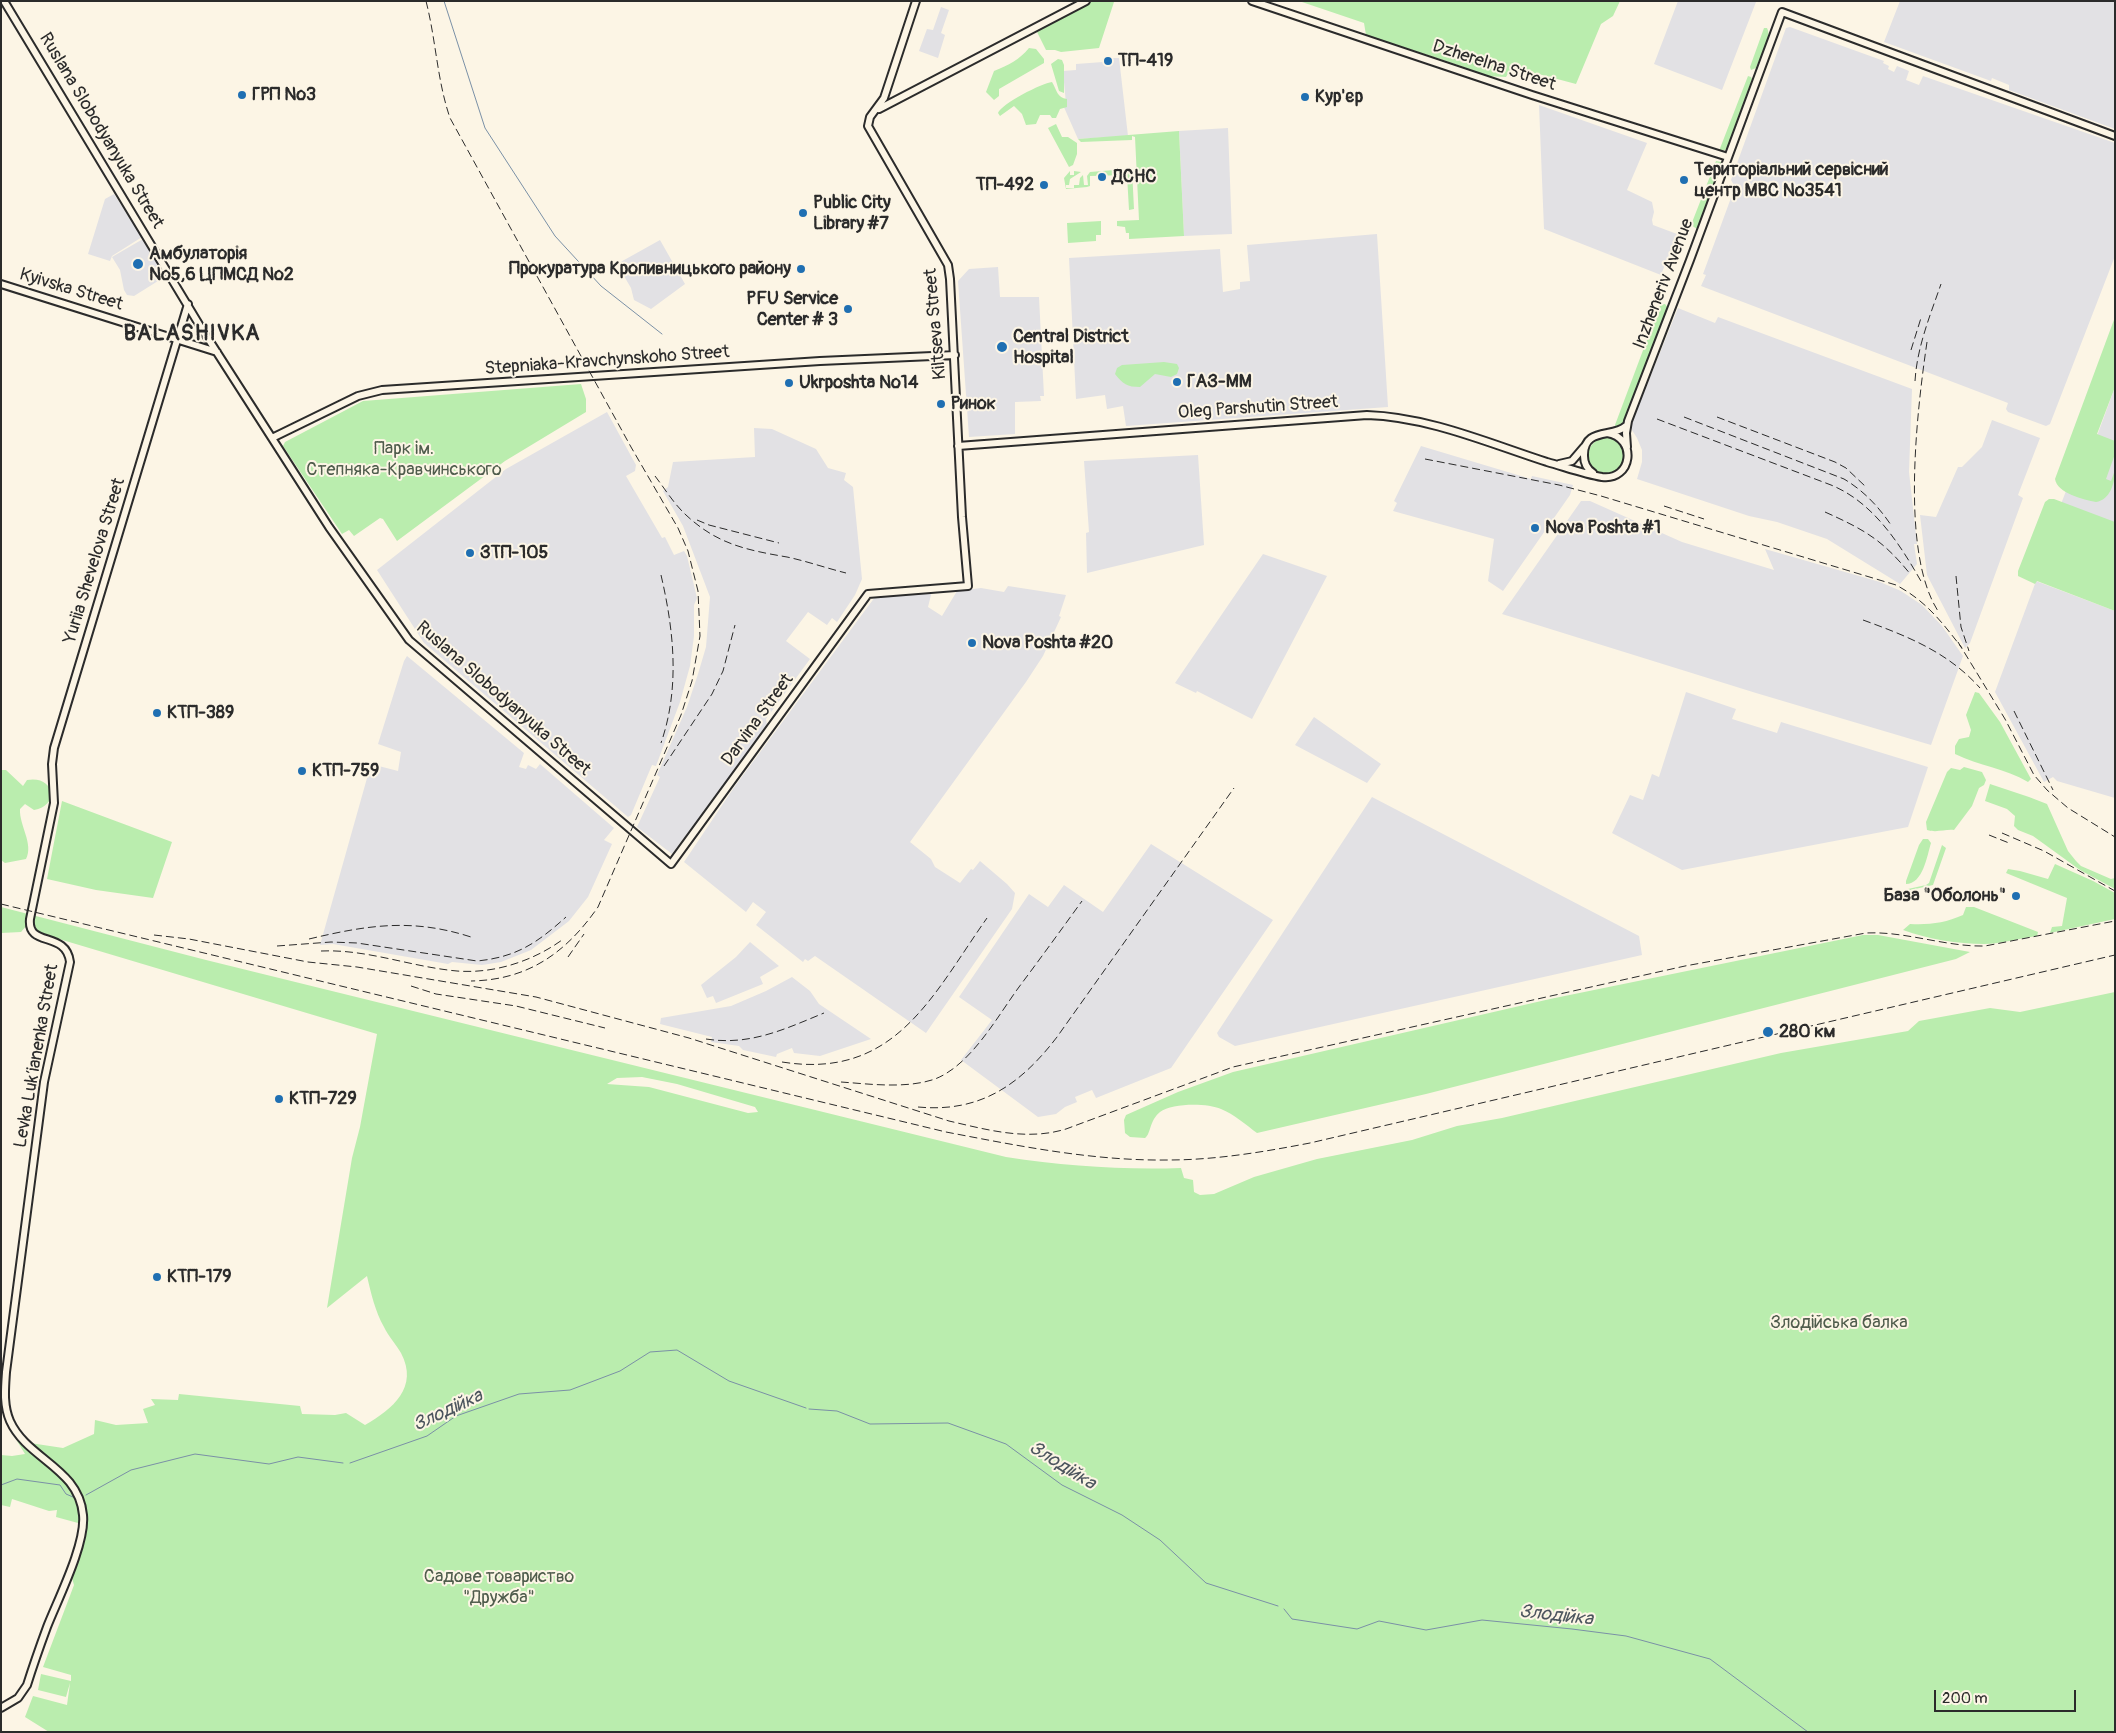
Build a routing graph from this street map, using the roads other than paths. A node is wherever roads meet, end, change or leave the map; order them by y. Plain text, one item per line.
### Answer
1 (4, 1) edge
2 (916, 1) edge
3 (1086, 1) edge
4 (1252, 1) edge
5 (875, 111) junction
6 (2115, 136) edge
7 (1728, 157) junction
8 (1, 284) edge
9 (188, 304) junction
10 (177, 339) junction
11 (218, 352) junction
12 (955, 354) junction
13 (1626, 426) junction
14 (1607, 433) junction
15 (272, 438) junction
16 (1586, 444) junction
17 (958, 446) junction
18 (1627, 448) junction
19 (1552, 463) junction
20 (1596, 475) junction
21 (868, 594) joint
22 (671, 864) joint
23 (70, 957) joint
24 (1, 1708) edge

1 - 9 street, Ruslana Slobodyanyuka Street
2 - 5 street, Kiltseva Street
3 - 5 street
4 - 7 street, Dzherelna Street
5 - 12 street, Kiltseva Street
6 - 7 street, Inzheneriv Avenue
7 - 13 street, Inzheneriv Avenue
8 - 10 street, Kyivska Street
9 - 10 street, Yuriia Shevelova Street
9 - 11 street, Ruslana Slobodyanyuka Street
10 - 11 street, Kyivska Street
10 - 23 street, Yuriia Shevelova Street
11 - 15 street, Ruslana Slobodyanyuka Street
12 - 15 street, Stepniaka-Kravchynskoho Street
12 - 17 street, Kiltseva Street
13 - 14 street
13 - 18 street, Inzheneriv Avenue
14 - 16 street
14 - 18 street
15 - 22 street, Ruslana Slobodyanyuka Street
16 - 19 street
16 - 20 street
17 - 19 street, Oleg Parshutin Street
17 - 21 street, Kiltseva Street
18 - 20 street
19 - 20 street, Oleg Parshutin Street
21 - 22 street, Darvina Street
23 - 24 street, Levka Lukʼianenka Street

